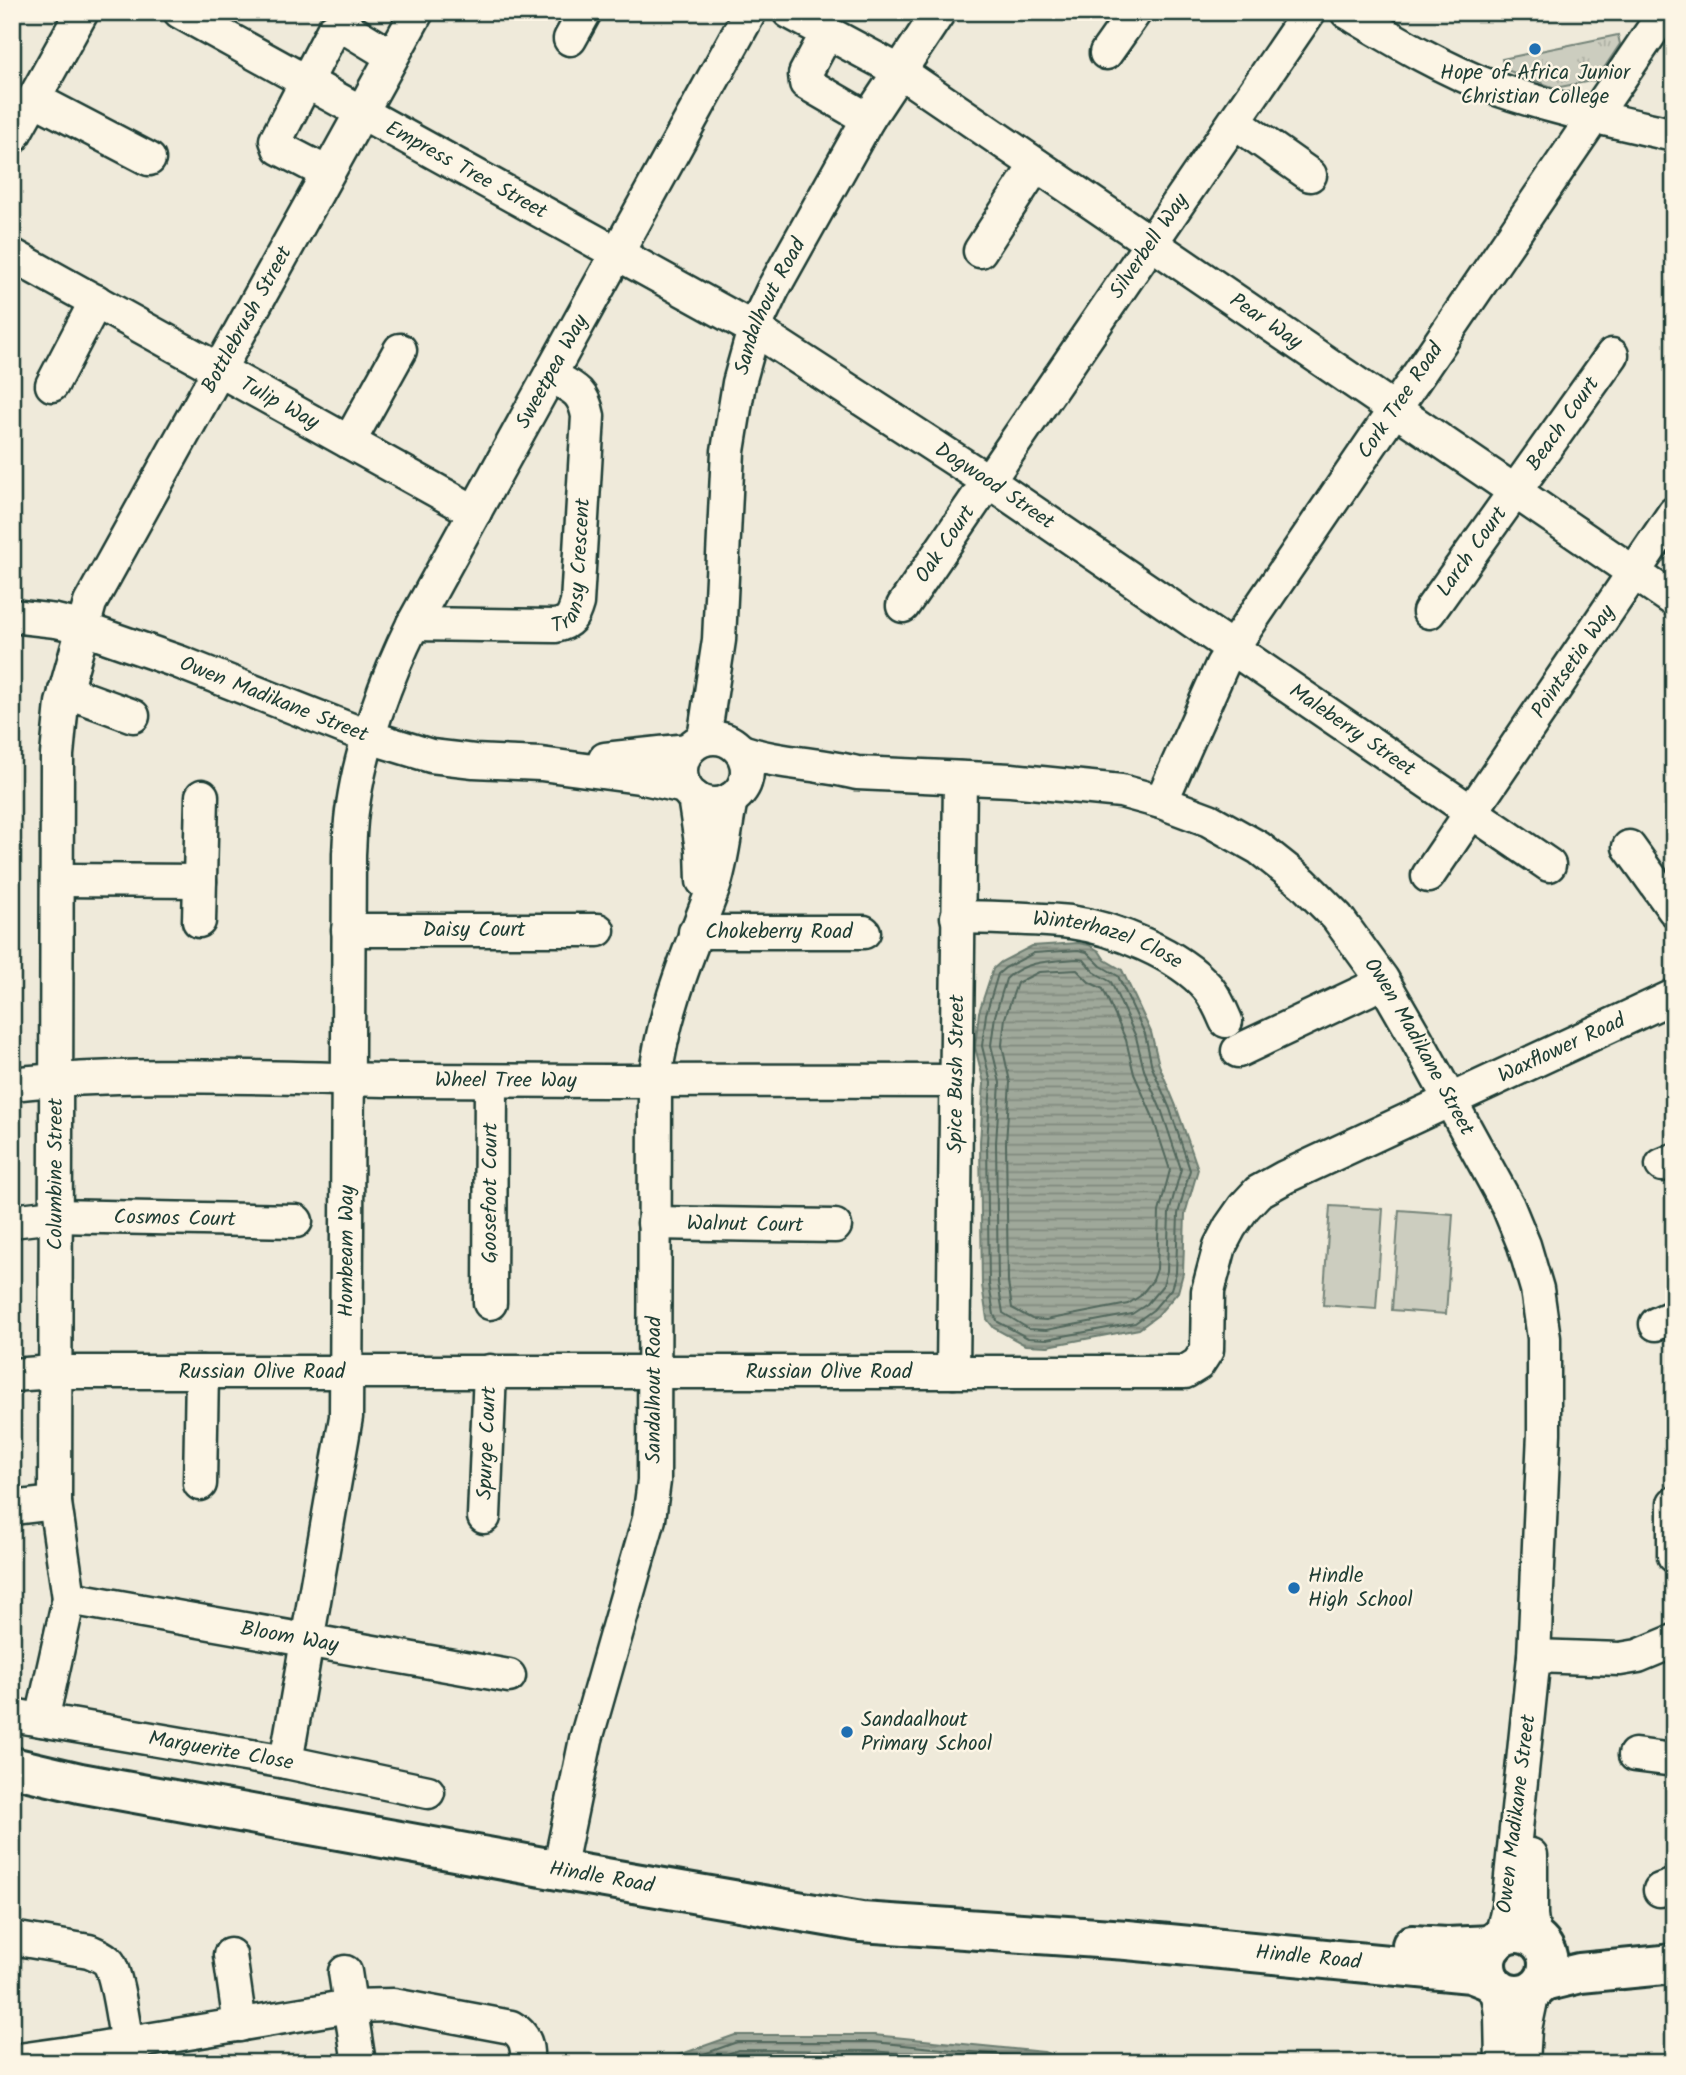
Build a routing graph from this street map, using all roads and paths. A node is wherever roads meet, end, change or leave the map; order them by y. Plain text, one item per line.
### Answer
1 (82, 12) edge
2 (180, 12) edge
3 (416, 12) edge
4 (750, 12) edge
5 (789, 12) edge
6 (939, 12) edge
7 (1135, 12) edge
8 (1309, 12) edge
9 (1347, 12) edge
10 (1665, 12) edge
11 (827, 33) junction
12 (1106, 53) dead end
13 (392, 55) junction
14 (899, 71) junction
15 (306, 82) junction
16 (34, 99) junction
17 (361, 112) junction
18 (1594, 117) junction
19 (868, 119) junction
20 (1234, 122) junction
21 (1674, 135) edge
22 (12, 138) edge
23 (149, 159) dead end
24 (1036, 165) junction
25 (327, 173) junction
26 (1310, 175) dead end
27 (1152, 244) junction
28 (980, 251) dead end
29 (12, 254) edge
30 (618, 254) junction
31 (96, 301) junction
32 (754, 329) junction
33 (400, 350) dead end
34 (1612, 355) dead end
35 (219, 369) junction
36 (551, 376) junction
37 (52, 385) dead end
38 (1394, 409) junction
39 (349, 442) junction
40 (988, 481) junction
41 (1516, 492) junction
42 (475, 512) junction
43 (1674, 513) edge
44 (1633, 572) junction
45 (1674, 600) edge
46 (903, 606) dead end
47 (1429, 612) dead end
48 (12, 616) edge
49 (412, 624) junction
50 (83, 629) junction
51 (1233, 647) junction
52 (65, 691) junction
53 (133, 716) dead end
54 (369, 737) junction
55 (716, 746) junction
56 (541, 764) junction
57 (857, 773) junction
58 (960, 778) junction
59 (689, 792) junction
60 (735, 795) junction
61 (202, 796) dead end
62 (1161, 802) junction
63 (1474, 811) junction
64 (1629, 847) dead end
65 (1549, 865) dead end
66 (1428, 876) dead end
67 (57, 880) junction
68 (200, 881) junction
69 (1674, 910) edge
70 (957, 917) junction
71 (700, 919) junction
72 (199, 921) dead end
73 (348, 930) junction
74 (598, 930) dead end
75 (864, 932) dead end
76 (1367, 990) dead end
77 (1674, 996) edge
78 (1226, 1021) dead end
79 (1238, 1051) dead end
80 (55, 1079) junction
81 (347, 1079) junction
82 (655, 1080) junction
83 (491, 1081) junction
84 (957, 1081) junction
85 (12, 1084) edge
86 (1451, 1100) junction
87 (54, 1216) junction
88 (12, 1221) edge
89 (296, 1221) dead end
90 (654, 1223) junction
91 (835, 1226) dead end
92 (490, 1303) dead end
93 (490, 1371) junction
94 (654, 1371) junction
95 (54, 1372) junction
96 (202, 1372) junction
97 (346, 1372) junction
98 (953, 1372) junction
99 (12, 1375) edge
100 (200, 1483) dead end
101 (55, 1503) junction
102 (1674, 1503) edge
103 (12, 1508) edge
104 (484, 1517) dead end
105 (1674, 1556) edge
106 (69, 1598) junction
107 (306, 1641) junction
108 (1674, 1641) edge
109 (1534, 1656) junction
110 (509, 1676) dead end
111 (27, 1717) edge
112 (1635, 1755) dead end
113 (1674, 1760) edge
114 (286, 1762) junction
115 (12, 1767) edge
116 (12, 1779) edge
117 (80, 1783) junction
118 (428, 1792) dead end
119 (559, 1870) junction
120 (12, 1938) edge
121 (1674, 1942) edge
122 (230, 1955) dead end
123 (1517, 1964) junction
124 (1674, 1964) edge
125 (345, 1972) dead end
126 (351, 2006) junction
127 (240, 2025) junction
128 (127, 2043) junction
129 (69, 2058) edge
130 (12, 2061) edge
131 (359, 2063) edge
132 (527, 2063) edge
133 (1502, 2063) edge
134 (1522, 2063) edge

1 - 16 street
2 - 15 street, Empress Tree Street
3 - 13 street, Bottlebrush Street
4 - 30 street, Sweetpea Way
5 - 11 street, Pear Way
6 - 14 street, Sandalhout Road
7 - 12 street
8 - 20 street, Silverbell Way
9 - 18 street
10 - 18 street, Cork Tree Road
11 - 14 street, Pear Way
11 - 19 street
13 - 15 street
13 - 17 street, Bottlebrush Street
14 - 19 street, Sandalhout Road
14 - 24 street, Pear Way
15 - 17 street, Empress Tree Street
15 - 25 street
16 - 22 street
16 - 23 street
17 - 25 street, Bottlebrush Street
17 - 30 street, Empress Tree Street
18 - 21 street
18 - 38 street, Cork Tree Road
19 - 32 street, Sandalhout Road
20 - 26 street
20 - 27 street, Silverbell Way
24 - 27 street, Pear Way
24 - 28 street
25 - 35 street, Bottlebrush Street
27 - 38 street, Pear Way
27 - 40 street, Silverbell Way
29 - 31 street, Tulip Way
30 - 32 street, Empress Tree Street
30 - 36 street, Sweetpea Way
31 - 35 street, Tulip Way
31 - 37 street
32 - 40 street, Dogwood Street
32 - 55 street, Sandalhout Road
33 - 39 street
34 - 41 street, Beach Court
35 - 39 street, Tulip Way
35 - 50 street, Bottlebrush Street
36 - 42 street, Sweetpea Way
36 - 49 street, Transy Crescent
38 - 41 street, Pear Way
38 - 51 street, Cork Tree Road
39 - 42 street, Tulip Way
40 - 46 street, Oak Court
40 - 51 street, Dogwood Street
41 - 44 street, Pear Way
41 - 47 street, Larch Court
42 - 49 street, Sweetpea Way
43 - 44 street, Pointsetia Way
44 - 45 street, Pear Way
44 - 63 street, Pointsetia Way
48 - 50 street, Owen Madikane Street
49 - 54 street, Sweetpea Way
50 - 52 street, Columbine Street
50 - 54 street, Owen Madikane Street
51 - 62 street, Cork Tree Road
51 - 63 street, Maleberry Street
52 - 53 street
52 - 67 street, Columbine Street
54 - 56 street, Owen Madikane Street
54 - 73 street, Hombeam Way
55 - 56 street, Owen Madikane Street
55 - 57 street, Owen Madikane Street
55 - 59 street
55 - 60 street
56 - 59 street, Owen Madikane Street
57 - 58 street, Owen Madikane Street
57 - 60 street, Owen Madikane Street
58 - 62 street, Owen Madikane Street
58 - 70 street, Spice Bush Street
59 - 60 street
59 - 71 street, Sandalhout Road
60 - 71 street, Sandalhout Road
61 - 68 street
62 - 86 street, Owen Madikane Street
63 - 65 street, Maleberry Street
63 - 66 street
64 - 69 street
67 - 68 street
67 - 80 street, Columbine Street
68 - 72 street
70 - 78 street, Winterhazel Close
70 - 84 street, Spice Bush Street
71 - 75 street, Chokeberry Road
71 - 82 street, Sandalhout Road
73 - 74 street, Daisy Court
73 - 81 street, Hombeam Way
76 - 79 street
77 - 86 street, Waxflower Road
80 - 81 street, Wheel Tree Way
80 - 85 street, Wheel Tree Way
80 - 87 street, Columbine Street
81 - 83 street, Wheel Tree Way
81 - 97 street, Hombeam Way
82 - 83 street, Wheel Tree Way
82 - 84 street, Wheel Tree Way
82 - 90 street, Sandalhout Road
83 - 92 street, Goosefoot Court
84 - 98 street, Spice Bush Street
86 - 98 street, Russian Olive Road
86 - 109 street, Owen Madikane Street
87 - 88 street, Cosmos Court
87 - 89 street, Cosmos Court
87 - 95 street, Columbine Street
90 - 91 street, Walnut Court
90 - 94 street, Sandalhout Road
93 - 94 street, Russian Olive Road
93 - 97 street, Russian Olive Road
93 - 104 street, Spurge Court
94 - 98 street, Russian Olive Road
94 - 119 street, Sandalhout Road
95 - 96 street, Russian Olive Road
95 - 99 street, Russian Olive Road
95 - 101 street, Columbine Street
96 - 97 street, Russian Olive Road
96 - 100 street
97 - 107 street, Hombeam Way
101 - 103 street
101 - 106 street, Columbine Street
102 - 105 street
106 - 107 street, Bloom Way
106 - 111 street, Columbine Street
107 - 110 street, Bloom Way
107 - 114 street, Hombeam Way
108 - 109 street
109 - 123 street, Owen Madikane Street
111 - 114 street, Marguerite Close
112 - 113 street
114 - 118 street, Marguerite Close
115 - 117 main road, Hindle Road
116 - 117 main road, Hindle Road
117 - 119 main road, Hindle Road
119 - 123 main road, Hindle Road
120 - 128 street
121 - 123 main road, Hindle Road
122 - 127 street
123 - 124 main road, Hindle Road
123 - 133 street
123 - 134 street, Owen Madikane Street
125 - 126 street
126 - 127 street
126 - 131 street
126 - 132 street
127 - 128 street
128 - 129 street
129 - 130 street

